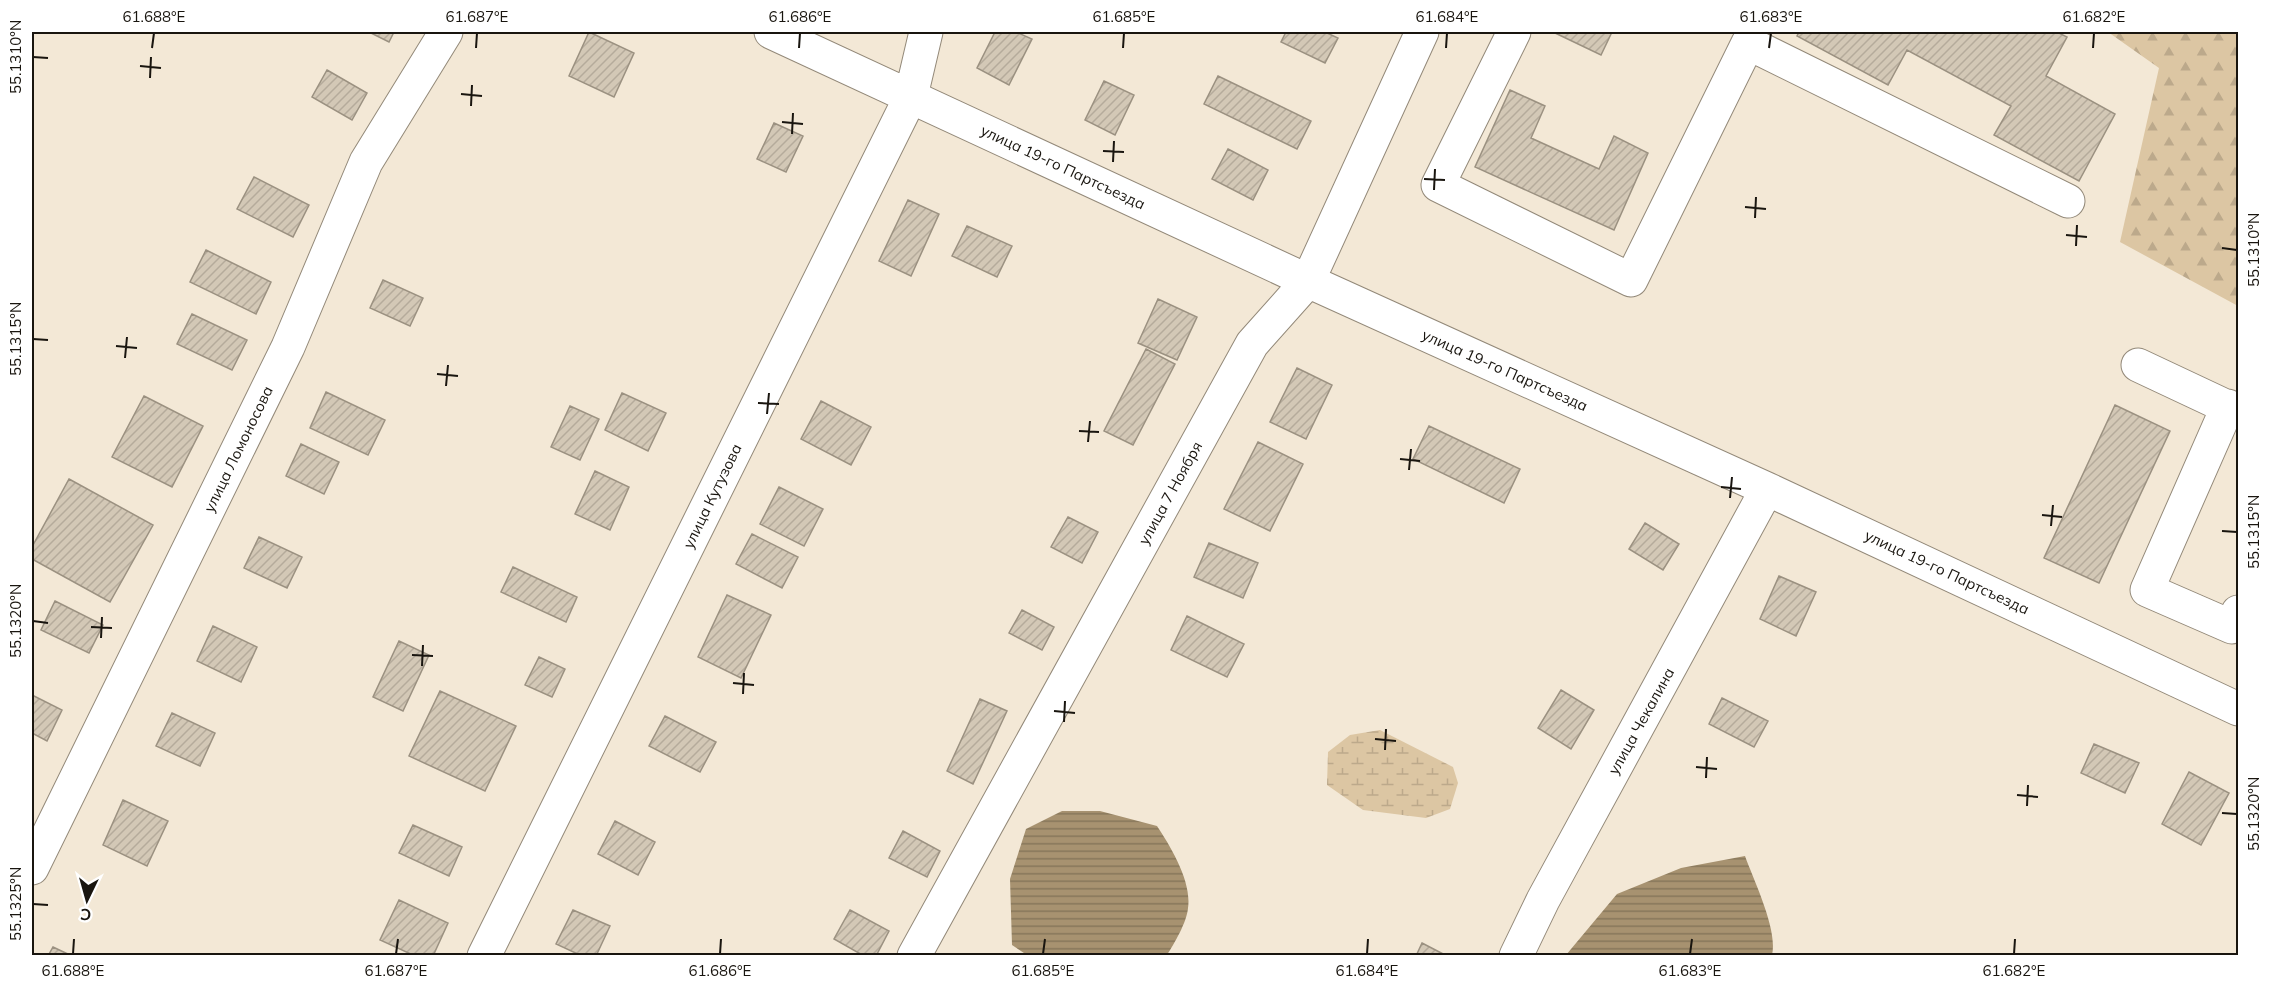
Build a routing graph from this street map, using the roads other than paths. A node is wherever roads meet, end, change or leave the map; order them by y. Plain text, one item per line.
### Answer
1 (446, 32) edge
2 (771, 32) edge
3 (926, 32) edge
4 (1422, 32) edge
5 (1514, 32) edge
6 (911, 96) junction
7 (2068, 201) dead end
8 (1308, 281) junction
9 (2138, 365) dead end
10 (2233, 409) edge
11 (1767, 489) junction
12 (2238, 612) edge
13 (2238, 709) edge
14 (32, 868) edge
15 (484, 956) edge
16 (914, 956) edge
17 (1516, 956) edge

1 - 14 street, улица Ломоносова
2 - 6 street, улица 19-го Партсъезда
3 - 6 street, улица Кутузова
4 - 8 street, улица 7 Ноября
5 - 7 street
6 - 8 street, улица 19-го Партсъезда
6 - 15 street, улица Кутузова
8 - 11 street, улица 19-го Партсъезда
8 - 16 street, улица 7 Ноября
9 - 10 street
10 - 12 street
11 - 13 street, улица 19-го Партсъезда
11 - 17 street, улица Чекалина

